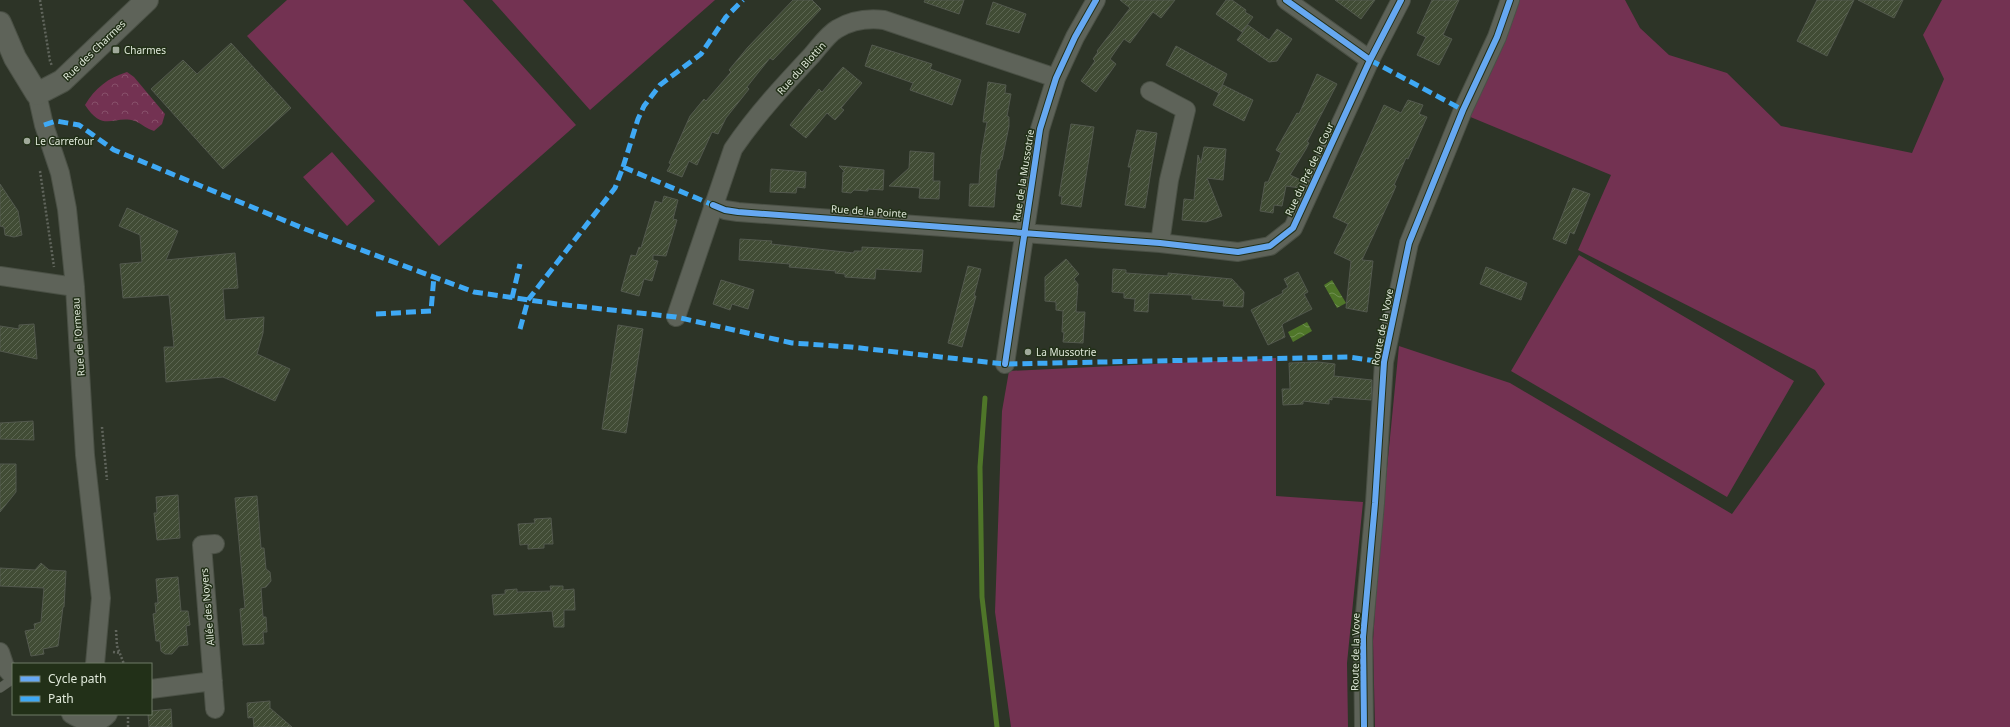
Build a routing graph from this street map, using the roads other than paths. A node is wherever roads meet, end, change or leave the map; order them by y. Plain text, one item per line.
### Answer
1 (147, 0) edge
2 (1096, 0) edge
3 (1286, 0) edge
4 (1401, 0) edge
5 (1510, 0) edge
6 (0, 23) edge
7 (1370, 60) junction
8 (1056, 78) junction
9 (1150, 91) dead end
10 (37, 94) junction
11 (713, 205) junction
12 (1024, 233) junction
13 (1160, 243) junction
14 (0, 276) edge
15 (74, 287) junction
16 (676, 317) dead end
17 (1005, 364) dead end
18 (215, 544) dead end
19 (0, 652) edge
20 (95, 663) edge
21 (12, 675) edge
22 (12, 681) edge
23 (213, 681) junction
24 (0, 688) edge
25 (152, 689) edge
26 (215, 709) dead end
27 (73, 715) edge
28 (102, 720) edge
29 (1364, 727) edge

1 - 10 street, Rue des Charmes
2 - 8 street, Rue de la Mussotrie
3 - 7 street
4 - 7 street, Rue du Pré de la Cour
5 - 29 street, Route de la Vove
6 - 10 street, Rue de l'Ormeau
7 - 13 street, Rue du Pré de la Cour
8 - 11 street, Rue du Blottin
8 - 12 street, Rue de la Mussotrie
9 - 13 street
10 - 15 street, Rue de l'Ormeau
11 - 12 street, Rue de la Pointe
11 - 16 street, Rue du Blottin
12 - 13 street, Rue du Pré de la Cour
12 - 17 street, Rue de la Mussotrie
14 - 15 street
15 - 20 street, Rue de l'Ormeau
18 - 23 street, Allée des Noyers
19 - 21 street
22 - 24 lane
23 - 25 street
23 - 26 street, Allée des Noyers
27 - 28 street

